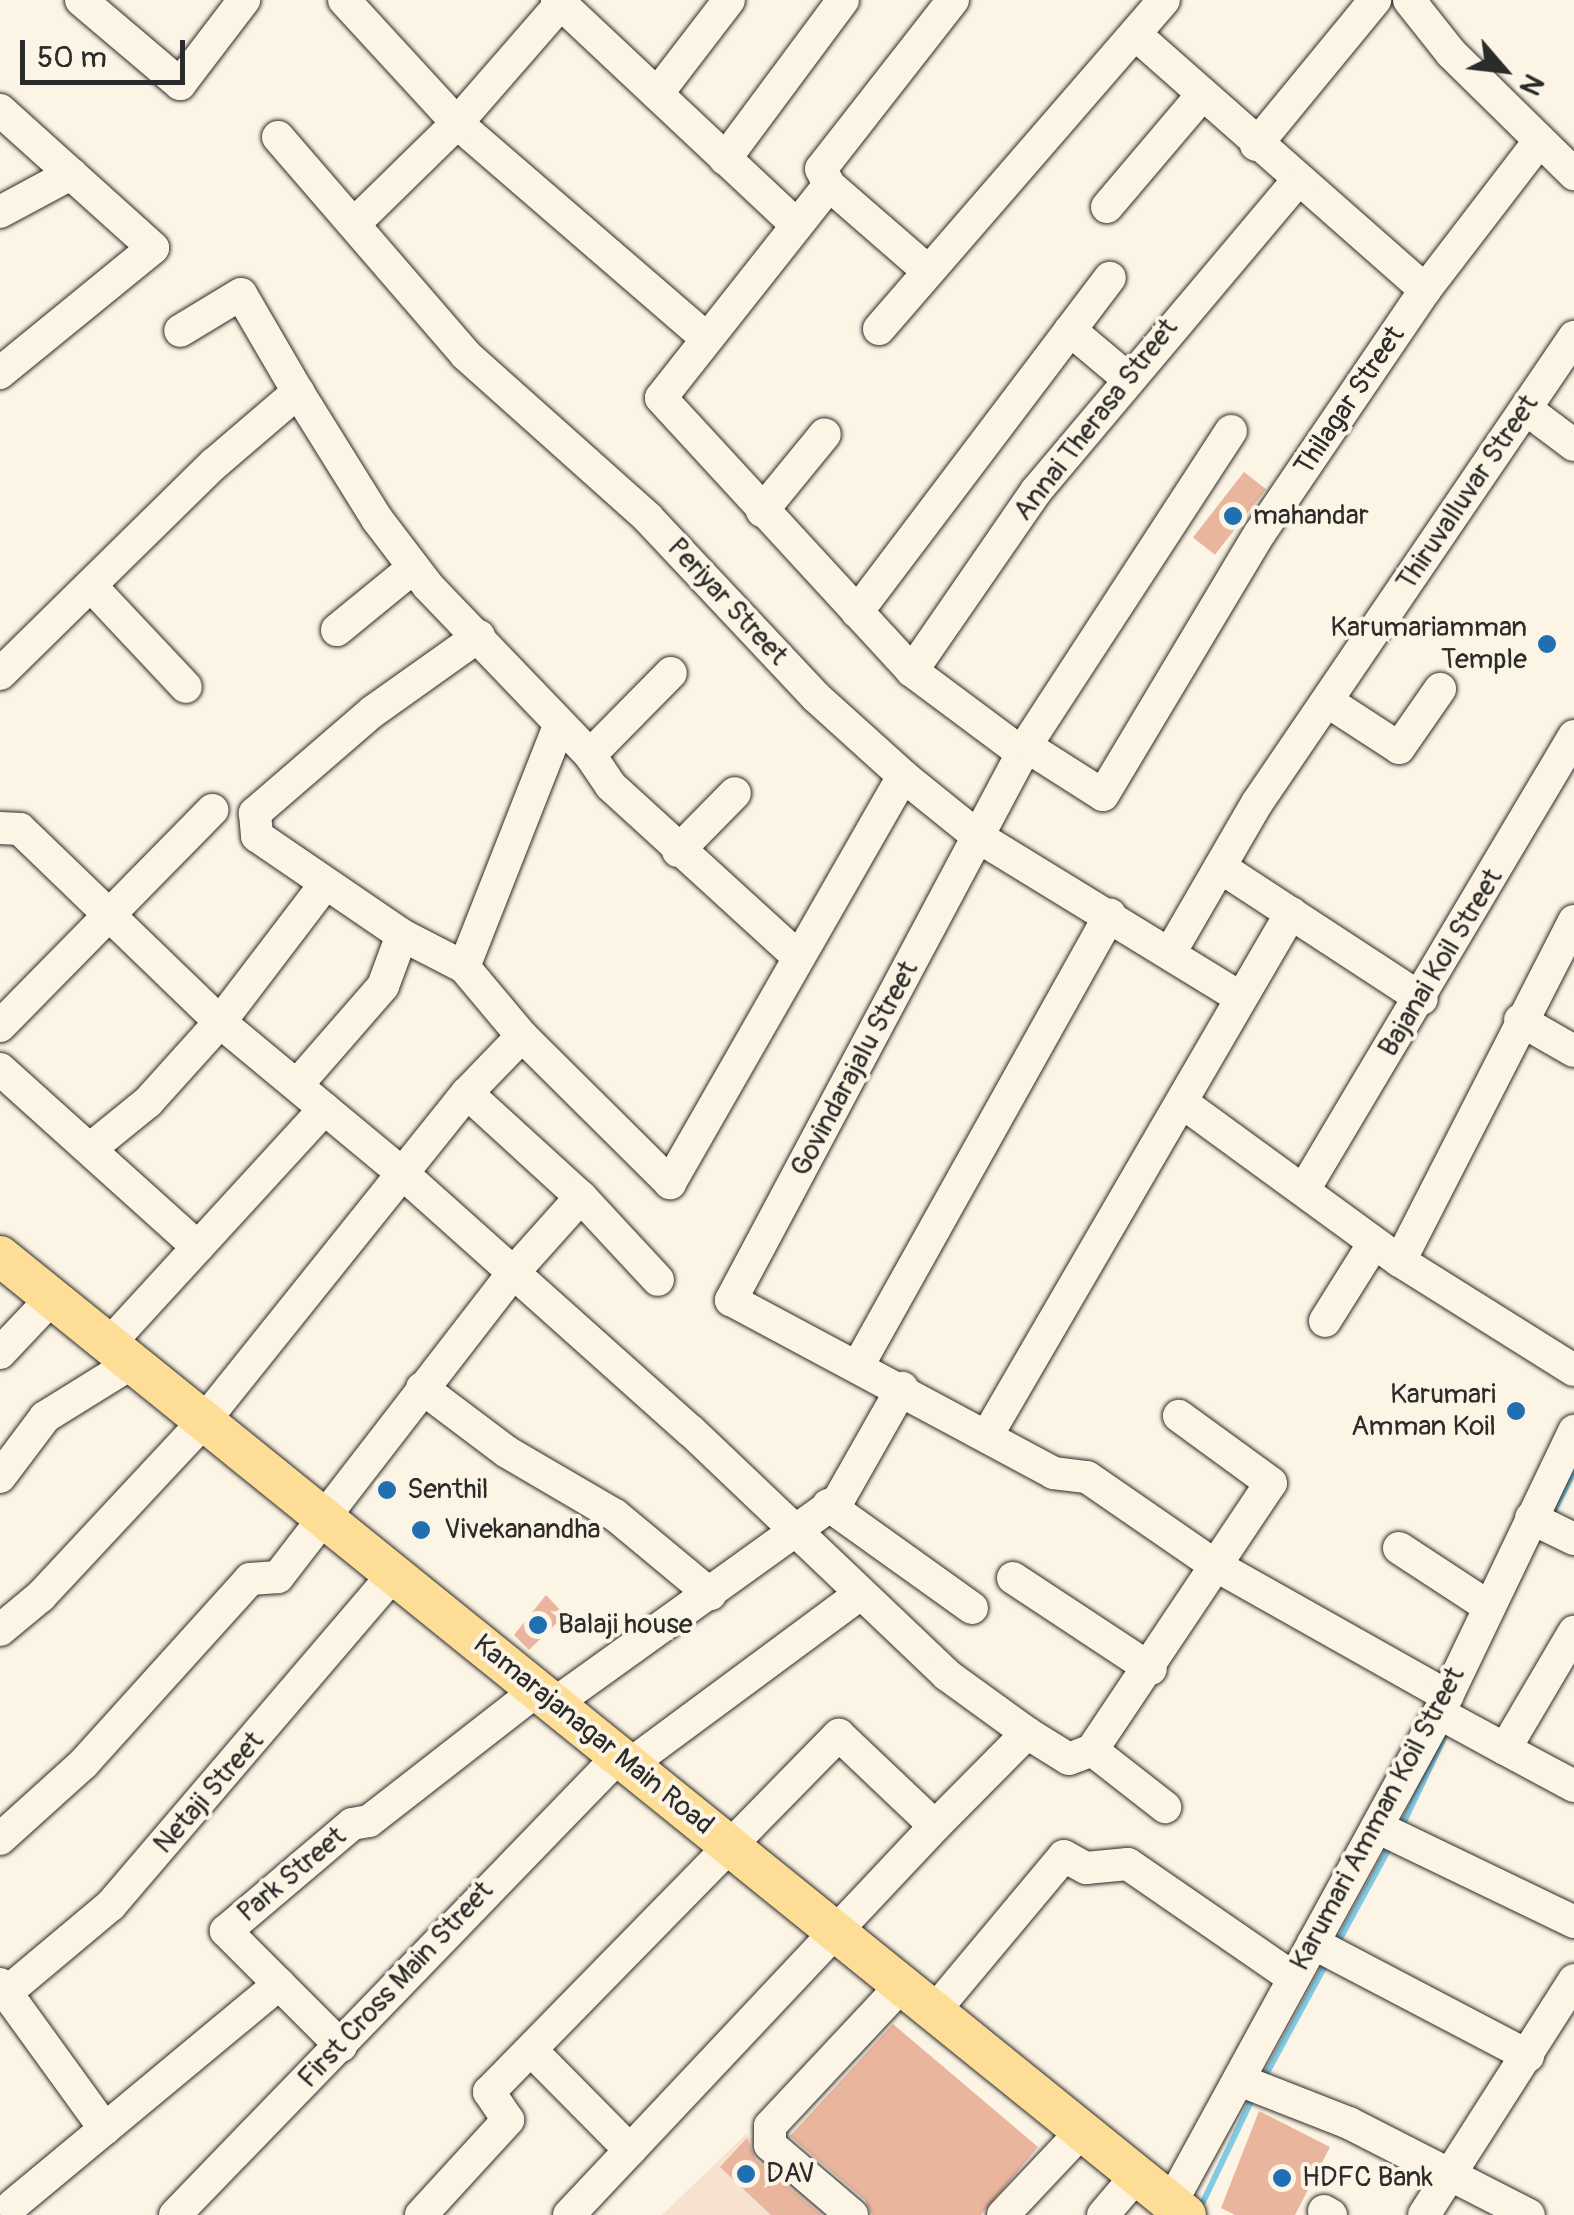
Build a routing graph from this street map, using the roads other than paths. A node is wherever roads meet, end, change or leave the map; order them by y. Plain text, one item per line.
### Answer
1 (81, 0) edge
2 (244, 0) edge
3 (344, 0) edge
4 (729, 0) edge
5 (844, 0) edge
6 (953, 0) edge
7 (1164, 0) edge
8 (1375, 0) edge
9 (1410, 0) edge
10 (561, 1) edge
11 (1136, 34) junction
12 (657, 94) junction
13 (1203, 94) junction
14 (0, 110) edge
15 (457, 123) junction
16 (278, 137) dead end
17 (1537, 144) junction
18 (1256, 145) junction
19 (725, 159) junction
20 (71, 174) junction
21 (1574, 174) edge
22 (1296, 182) junction
23 (829, 185) junction
24 (1106, 207) dead end
25 (0, 212) edge
26 (354, 224) junction
27 (797, 226) junction
28 (928, 271) junction
29 (1110, 278) dead end
30 (1425, 290) junction
31 (879, 330) dead end
32 (1070, 330) junction
33 (180, 331) dead end
34 (1574, 337) edge
35 (708, 339) junction
36 (0, 373) edge
37 (1126, 377) junction
38 (298, 392) junction
39 (1526, 409) junction
40 (1230, 432) dead end
41 (825, 434) dead end
42 (1574, 445) edge
43 (762, 511) junction
44 (414, 567) junction
45 (92, 586) junction
46 (856, 612) junction
47 (337, 630) dead end
48 (478, 636) junction
49 (912, 671) junction
50 (670, 673) dead end
51 (0, 674) edge
52 (186, 687) dead end
53 (1440, 688) dead end
54 (1326, 702) junction
55 (559, 726) junction
56 (1574, 736) edge
57 (1024, 750) junction
58 (590, 755) junction
59 (902, 776) junction
60 (735, 793) dead end
61 (212, 810) dead end
62 (0, 828) edge
63 (980, 838) junction
64 (678, 851) junction
65 (1220, 867) junction
66 (325, 884) junction
67 (1291, 914) junction
68 (108, 916) junction
69 (1110, 916) junction
70 (1574, 921) edge
71 (402, 935) junction
72 (1170, 953) junction
73 (797, 956) junction
74 (464, 967) junction
75 (1238, 996) junction
76 (1422, 999) junction
77 (1520, 1020) junction
78 (220, 1022) junction
79 (0, 1026) edge
80 (522, 1036) junction
81 (1574, 1051) edge
82 (0, 1068) edge
83 (298, 1084) junction
84 (466, 1093) junction
85 (1183, 1103) junction
86 (324, 1109) junction
87 (90, 1150) junction
88 (402, 1172) junction
89 (1306, 1188) junction
90 (581, 1197) junction
91 (198, 1246) junction
92 (1387, 1252) junction
93 (0, 1256) edge
94 (513, 1272) junction
95 (658, 1280) dead end
96 (52, 1298) junction
97 (1325, 1321) dead end
98 (0, 1353) edge
99 (120, 1353) junction
100 (858, 1366) junction
101 (1574, 1370) edge
102 (422, 1388) junction
103 (902, 1388) junction
104 (1179, 1416) dead end
105 (204, 1420) junction
106 (1574, 1431) edge
107 (988, 1434) junction
108 (0, 1476) edge
109 (828, 1505) junction
110 (324, 1518) junction
111 (1535, 1520) junction
112 (792, 1534) junction
113 (1574, 1539) edge
114 (1399, 1548) dead end
115 (1213, 1564) junction
116 (394, 1574) junction
117 (1013, 1578) dead end
118 (710, 1594) junction
119 (857, 1596) junction
120 (972, 1608) dead end
121 (1488, 1608) junction
122 (0, 1630) edge
123 (1574, 1632) edge
124 (1151, 1669) junction
125 (546, 1697) junction
126 (1448, 1711) junction
127 (1027, 1733) junction
128 (1505, 1749) junction
129 (1092, 1750) junction
130 (624, 1760) junction
131 (1574, 1786) edge
132 (1164, 1807) dead end
133 (935, 1826) junction
134 (1390, 1834) junction
135 (0, 1839) edge
136 (728, 1844) junction
137 (1574, 1922) edge
138 (836, 1931) junction
139 (1313, 1942) junction
140 (1292, 1977) junction
141 (1574, 1980) edge
142 (279, 1984) junction
143 (903, 1984) junction
144 (3, 1989) edge
145 (936, 2009) junction
146 (1563, 2023) edge
147 (342, 2046) junction
148 (533, 2052) junction
149 (1528, 2056) junction
150 (1253, 2086) junction
151 (105, 2129) junction
152 (1083, 2130) junction
153 (630, 2150) junction
154 (1457, 2173) junction
155 (1137, 2175) junction
156 (12, 2206) dead end
157 (1178, 2209) edge
158 (176, 2215) edge
159 (421, 2215) edge
160 (568, 2215) edge
161 (852, 2215) edge
162 (1004, 2215) edge
163 (1102, 2215) edge
164 (1424, 2215) edge
165 (1530, 2215) edge

1 - 2 street
3 - 15 street
4 - 12 street
5 - 19 street
6 - 23 street
7 - 11 street
8 - 18 street
9 - 17 street
10 - 12 street
10 - 15 street
11 - 13 street
11 - 28 street
12 - 19 street
13 - 18 street
13 - 24 street
14 - 20 street
15 - 26 street
15 - 35 street
16 - 26 street, Periyar Street
17 - 21 street
17 - 30 street, Thilagar Street
18 - 22 street
19 - 27 street
20 - 25 street
20 - 36 street
22 - 30 street
22 - 37 street, Annai Therasa Street
23 - 27 street
23 - 28 street
26 - 59 street, Periyar Street
27 - 35 street
28 - 31 street
29 - 32 street
30 - 57 street, Thilagar Street
32 - 37 street
32 - 46 street
33 - 38 street
34 - 39 street, Thiruvalluvar Street
35 - 43 street
37 - 49 street, Annai Therasa Street
38 - 44 street
38 - 45 street
39 - 42 street
39 - 54 street, Thiruvalluvar Street
40 - 57 street, Govindarajalu Street
41 - 43 street
43 - 46 street
44 - 47 street
44 - 48 street
45 - 51 street
45 - 52 street
46 - 49 street
48 - 55 street
48 - 66 street
49 - 57 street
50 - 58 street
53 - 54 street
54 - 65 street, Thiruvalluvar Street
55 - 58 street
55 - 74 street
56 - 76 street, Bajanai Koil Street
57 - 63 street, Govindarajalu Street
58 - 64 street
59 - 63 street, Periyar Street
59 - 73 street
60 - 64 street
61 - 68 street
62 - 68 street
63 - 69 street, Periyar Street
63 - 100 street, Govindarajalu Street
64 - 73 street
65 - 67 street
65 - 72 street, Thiruvalluvar Street
66 - 71 street
66 - 78 street
67 - 75 street
67 - 76 street
68 - 78 street
68 - 79 street
69 - 72 street, Periyar Street
69 - 100 street
70 - 77 street
71 - 74 street
71 - 83 street
72 - 75 street, Periyar Street
73 - 80 street
74 - 80 street
75 - 85 street
76 - 89 street, Bajanai Koil Street
77 - 81 street
77 - 92 street
78 - 83 street
78 - 87 street
80 - 84 street
82 - 87 street
83 - 86 street
84 - 88 street
84 - 90 street
85 - 89 street
85 - 107 street
86 - 88 street
86 - 91 street
87 - 91 street
88 - 94 street
88 - 105 street
89 - 92 street
90 - 94 street
90 - 95 street
91 - 99 street
92 - 97 street
92 - 101 street
93 - 96 main road, Kamarajanagar Main Road
94 - 102 street
94 - 112 street
96 - 98 street
96 - 99 main road, Kamarajanagar Main Road
99 - 105 main road, Kamarajanagar Main Road
99 - 108 street
100 - 103 street
102 - 110 street
102 - 118 street
103 - 107 street
103 - 109 street
104 - 115 street
105 - 110 main road, Kamarajanagar Main Road
105 - 122 street
106 - 111 street, Karumari Amman Koil Street
107 - 115 street
109 - 112 street
109 - 120 street
110 - 116 main road, Kamarajanagar Main Road
110 - 135 street
111 - 113 street
111 - 121 street, Karumari Amman Koil Street
112 - 118 street
112 - 119 street
114 - 121 street
115 - 124 street
115 - 126 street
116 - 125 main road, Kamarajanagar Main Road
116 - 144 street, Netaji Street
117 - 124 street
118 - 125 street
119 - 127 street
119 - 130 street, First Cross Main Street
121 - 126 street, Karumari Amman Koil Street
123 - 128 street
124 - 129 street
125 - 130 main road, Kamarajanagar Main Road
125 - 142 street, Park Street
126 - 128 street
126 - 134 street, Karumari Amman Koil Street
127 - 129 street
127 - 133 street
128 - 131 street
129 - 132 street
130 - 136 main road, Kamarajanagar Main Road
130 - 147 street, First Cross Main Street
133 - 136 street
133 - 138 street
134 - 137 street
134 - 139 street, Karumari Amman Koil Street
136 - 138 main road, Kamarajanagar Main Road
136 - 148 street
138 - 143 main road, Kamarajanagar Main Road
138 - 153 street
139 - 140 street, Karumari Amman Koil Street
139 - 149 street
140 - 145 street
140 - 150 street, Karumari Amman Koil Street
141 - 146 street
142 - 147 street, Park Street
142 - 151 street
143 - 145 main road, Kamarajanagar Main Road
143 - 161 street
144 - 151 street
145 - 152 main road, Kamarajanagar Main Road
146 - 149 street
147 - 158 street, First Cross Main Street
148 - 153 street
148 - 159 street
149 - 154 street
150 - 154 street
150 - 157 street, Karumari Amman Koil Street
151 - 156 street
152 - 155 main road, Kamarajanagar Main Road
152 - 162 street
153 - 160 street
154 - 164 street
154 - 165 street
155 - 157 main road, Kamarajanagar Main Road
155 - 163 street

